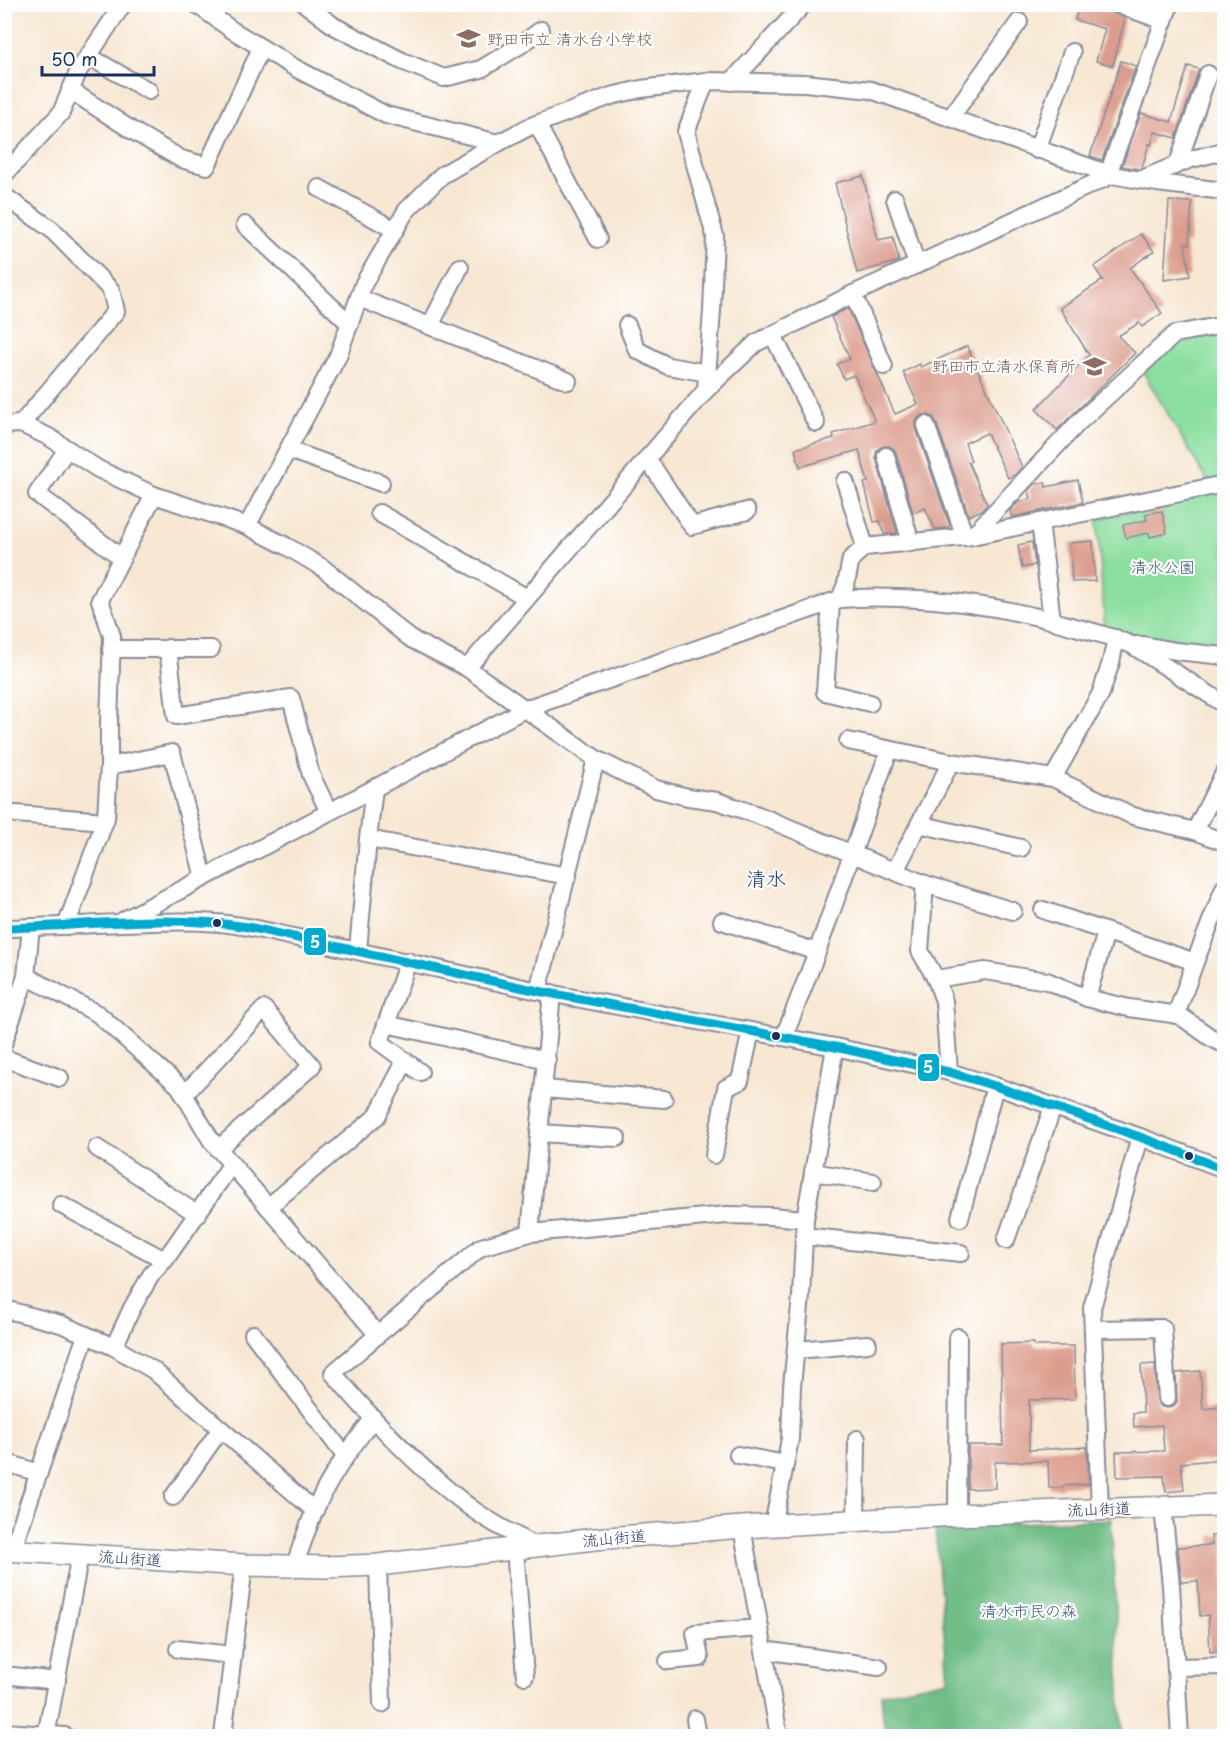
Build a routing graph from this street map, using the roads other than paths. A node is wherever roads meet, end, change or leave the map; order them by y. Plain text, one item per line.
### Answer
1 (123, 4) edge
2 (196, 4) edge
3 (305, 4) edge
4 (804, 4) edge
5 (1116, 4) edge
6 (1170, 4) edge
7 (1164, 21) junction
8 (1019, 22) dead end
9 (541, 30) dead end
10 (261, 48) junction
11 (1072, 52) dead end
12 (88, 56) junction
13 (1208, 74) dead end
14 (706, 81) junction
15 (730, 82) junction
16 (70, 90) junction
17 (149, 91) dead end
18 (951, 117) junction
19 (537, 124) junction
20 (498, 143) junction
21 (1037, 150) junction
22 (1224, 151) edge
23 (1178, 164) junction
24 (5, 173) edge
25 (1110, 175) junction
26 (1139, 180) junction
27 (319, 188) dead end
28 (1224, 191) edge
29 (4, 196) edge
30 (895, 199) dead end
31 (245, 225) dead end
32 (395, 230) junction
33 (598, 239) dead end
34 (917, 265) junction
35 (460, 267) dead end
36 (853, 294) junction
37 (359, 298) junction
38 (350, 324) junction
39 (627, 325) dead end
40 (430, 326) junction
41 (1224, 326) edge
42 (773, 334) junction
43 (884, 366) dead end
44 (568, 381) dead end
45 (707, 382) junction
46 (816, 423) dead end
47 (13, 424) edge
48 (926, 424) dead end
49 (67, 448) junction
50 (289, 450) junction
51 (886, 456) dead end
52 (647, 458) junction
53 (845, 481) dead end
54 (381, 483) dead end
55 (1224, 484) edge
56 (154, 495) junction
57 (747, 511) dead end
58 (379, 513) dead end
59 (1040, 522) junction
60 (247, 526) junction
61 (969, 536) junction
62 (911, 543) junction
63 (865, 547) junction
64 (122, 558) junction
65 (527, 598) junction
66 (836, 601) junction
67 (1052, 620) junction
68 (1116, 638) junction
69 (1132, 645) junction
70 (168, 648) junction
71 (111, 649) junction
72 (211, 649) dead end
73 (1224, 656) edge
74 (466, 668) junction
75 (870, 703) dead end
76 (1224, 704) edge
77 (525, 709) junction
78 (848, 741) dead end
79 (890, 751) junction
80 (596, 759) junction
81 (951, 762) junction
82 (109, 766) junction
83 (1224, 773) edge
84 (1053, 778) junction
85 (374, 788) junction
86 (329, 812) junction
87 (16, 814) dead end
88 (105, 821) junction
89 (919, 824) junction
90 (1195, 831) junction
91 (368, 839) junction
92 (1224, 842) edge
93 (1021, 848) dead end
94 (852, 853) junction
95 (895, 871) junction
96 (568, 876) junction
97 (204, 878) junction
98 (925, 884) junction
99 (1224, 888) edge
100 (1013, 910) dead end
101 (1043, 910) dead end
102 (722, 921) dead end
103 (118, 923) junction
104 (66, 926) junction
105 (31, 927) junction
106 (4, 928) edge
107 (1106, 932) junction
108 (358, 950) junction
109 (818, 952) junction
110 (408, 962) junction
111 (1194, 962) junction
112 (26, 976) junction
113 (936, 979) junction
114 (545, 992) junction
115 (1087, 998) junction
116 (1176, 1015) junction
117 (386, 1024) junction
118 (751, 1031) junction
119 (784, 1037) junction
120 (4, 1042) edge
121 (1224, 1043) edge
122 (835, 1047) junction
123 (4, 1058) edge
124 (546, 1060) junction
125 (405, 1061) junction
126 (420, 1072) dead end
127 (949, 1072) junction
128 (60, 1078) dead end
129 (995, 1086) junction
130 (544, 1089) junction
131 (184, 1095) junction
132 (664, 1099) dead end
133 (1053, 1107) junction
134 (540, 1133) junction
135 (1140, 1137) junction
136 (617, 1138) dead end
137 (97, 1148) dead end
138 (218, 1149) junction
139 (714, 1155) dead end
140 (231, 1165) junction
141 (1224, 1168) edge
142 (813, 1172) junction
143 (873, 1182) dead end
144 (61, 1205) dead end
145 (268, 1207) junction
146 (197, 1214) junction
147 (960, 1218) dead end
148 (804, 1228) junction
149 (530, 1233) junction
150 (1006, 1240) dead end
151 (960, 1253) dead end
152 (165, 1260) junction
153 (4, 1309) edge
154 (1093, 1329) junction
155 (253, 1334) dead end
156 (377, 1334) junction
157 (86, 1335) junction
158 (958, 1337) dead end
159 (868, 1344) dead end
160 (114, 1347) junction
161 (796, 1350) junction
162 (1167, 1398) dead end
163 (373, 1419) junction
164 (220, 1430) junction
165 (857, 1438) dead end
166 (738, 1455) dead end
167 (345, 1456) junction
168 (4, 1461) edge
169 (785, 1464) junction
170 (39, 1473) junction
171 (173, 1497) dead end
172 (1224, 1505) edge
173 (1163, 1507) junction
174 (1100, 1509) junction
175 (315, 1511) junction
176 (957, 1515) junction
177 (856, 1521) junction
178 (773, 1526) junction
179 (742, 1527) junction
180 (524, 1547) junction
181 (8, 1551) edge
182 (80, 1555) junction
183 (378, 1565) junction
184 (244, 1566) junction
185 (294, 1567) junction
186 (760, 1628) junction
187 (178, 1649) dead end
188 (764, 1650) junction
189 (232, 1655) junction
190 (668, 1661) dead end
191 (1224, 1666) edge
192 (879, 1667) dead end
193 (1176, 1667) junction
194 (4, 1675) edge
195 (525, 1676) dead end
196 (57, 1681) junction
197 (382, 1704) dead end
198 (695, 1719) dead end
199 (4, 1732) edge
200 (46, 1736) edge
201 (65, 1737) edge
202 (223, 1737) edge
203 (698, 1737) edge
204 (779, 1737) edge
205 (1180, 1737) edge

1 - 12 street
2 - 10 street
3 - 9 street
4 - 15 street
5 - 7 street
6 - 7 street
7 - 25 street
8 - 18 street
10 - 16 street
10 - 20 street
11 - 21 street
12 - 16 street
12 - 17 street
13 - 23 street
14 - 15 street
14 - 19 street
14 - 45 street
15 - 18 street
16 - 24 street
18 - 21 street
19 - 20 street
19 - 33 street
20 - 32 street
21 - 25 street
22 - 23 street
23 - 26 street
25 - 26 street
25 - 34 street
26 - 28 street
27 - 32 street
29 - 47 street
30 - 34 street
31 - 38 street
32 - 37 street
34 - 36 street
35 - 40 street
36 - 42 street
36 - 43 street
37 - 38 street
37 - 40 street
38 - 50 street
39 - 45 street
40 - 44 street
41 - 61 street
42 - 45 street
42 - 46 street
45 - 52 street
47 - 49 street
48 - 61 street
49 - 56 street
49 - 64 street
50 - 54 street
50 - 60 street
51 - 62 street
52 - 57 street
52 - 65 street
53 - 63 street
55 - 59 street
56 - 60 street
56 - 64 street
58 - 65 street
59 - 61 street
59 - 67 street
60 - 74 street
61 - 62 street
62 - 63 street
63 - 66 street
64 - 71 street
65 - 74 street
66 - 67 street
66 - 75 street
66 - 77 street
67 - 68 street
68 - 69 street
68 - 84 street
69 - 73 street
69 - 76 street
70 - 71 street
70 - 72 street
70 - 86 street
71 - 82 street
74 - 77 street
77 - 80 street
77 - 85 street
78 - 79 street
79 - 81 street
79 - 94 street
80 - 94 street
80 - 96 street
81 - 84 street
81 - 89 street
82 - 88 street
82 - 97 street
83 - 90 street
84 - 90 street
85 - 86 street
85 - 91 street
86 - 97 street
87 - 88 street
88 - 104 street
89 - 93 street
89 - 95 street
90 - 92 street
91 - 96 street
91 - 108 street
94 - 95 street
94 - 109 street
95 - 98 street
96 - 114 street
97 - 103 street
98 - 100 street
98 - 113 street
99 - 111 street
101 - 107 street
102 - 109 street
103 - 104 street
103 - 108 street
104 - 105 street
105 - 106 street
105 - 112 street
107 - 111 street
107 - 115 street
108 - 110 street
109 - 119 street
110 - 114 street
110 - 117 street
111 - 116 street
112 - 120 street
112 - 131 street
113 - 115 street
113 - 127 street
114 - 118 street
114 - 124 street
115 - 116 street
116 - 121 street
117 - 124 street
117 - 125 street
118 - 119 street
118 - 139 street
119 - 122 street
122 - 127 street
122 - 142 street
123 - 128 street
124 - 130 street
125 - 126 street
125 - 145 street
127 - 129 street
129 - 133 street
129 - 147 street
130 - 132 street
130 - 134 street
131 - 138 street
131 - 138 street
133 - 135 street
133 - 150 street
134 - 136 street
134 - 149 street
135 - 141 street
135 - 154 street
137 - 146 street
138 - 140 street
140 - 145 street
140 - 146 street
142 - 143 street
142 - 148 street
144 - 152 street
145 - 156 street
146 - 152 street
148 - 149 street
148 - 151 street
148 - 161 street
149 - 156 street
152 - 160 street
153 - 157 street
154 - 162 street
154 - 174 street
155 - 167 street
156 - 163 street
157 - 160 street
157 - 170 street
158 - 176 street
159 - 161 street
160 - 164 street
161 - 169 street
163 - 167 street
163 - 180 street
164 - 171 street
164 - 175 street
165 - 177 street
166 - 169 street
167 - 175 street
168 - 170 street
169 - 178 street
170 - 181 street
172 - 173 main road, 流山街道
173 - 174 main road, 流山街道
173 - 193 street
174 - 176 main road, 流山街道
175 - 185 street
176 - 177 main road, 流山街道
177 - 178 main road, 流山街道
178 - 179 main road, 流山街道
179 - 180 main road, 流山街道
179 - 186 street
180 - 183 main road, 流山街道
180 - 195 street
181 - 182 main road, 流山街道
182 - 184 main road, 流山街道
182 - 196 street
183 - 185 main road, 流山街道
183 - 197 street
184 - 185 main road, 流山街道
184 - 189 street
186 - 188 street
186 - 190 street
187 - 189 street
188 - 192 street
188 - 204 street
189 - 202 street
191 - 193 street
193 - 205 street
194 - 196 street
196 - 200 street
198 - 203 street
199 - 200 street
200 - 201 street

